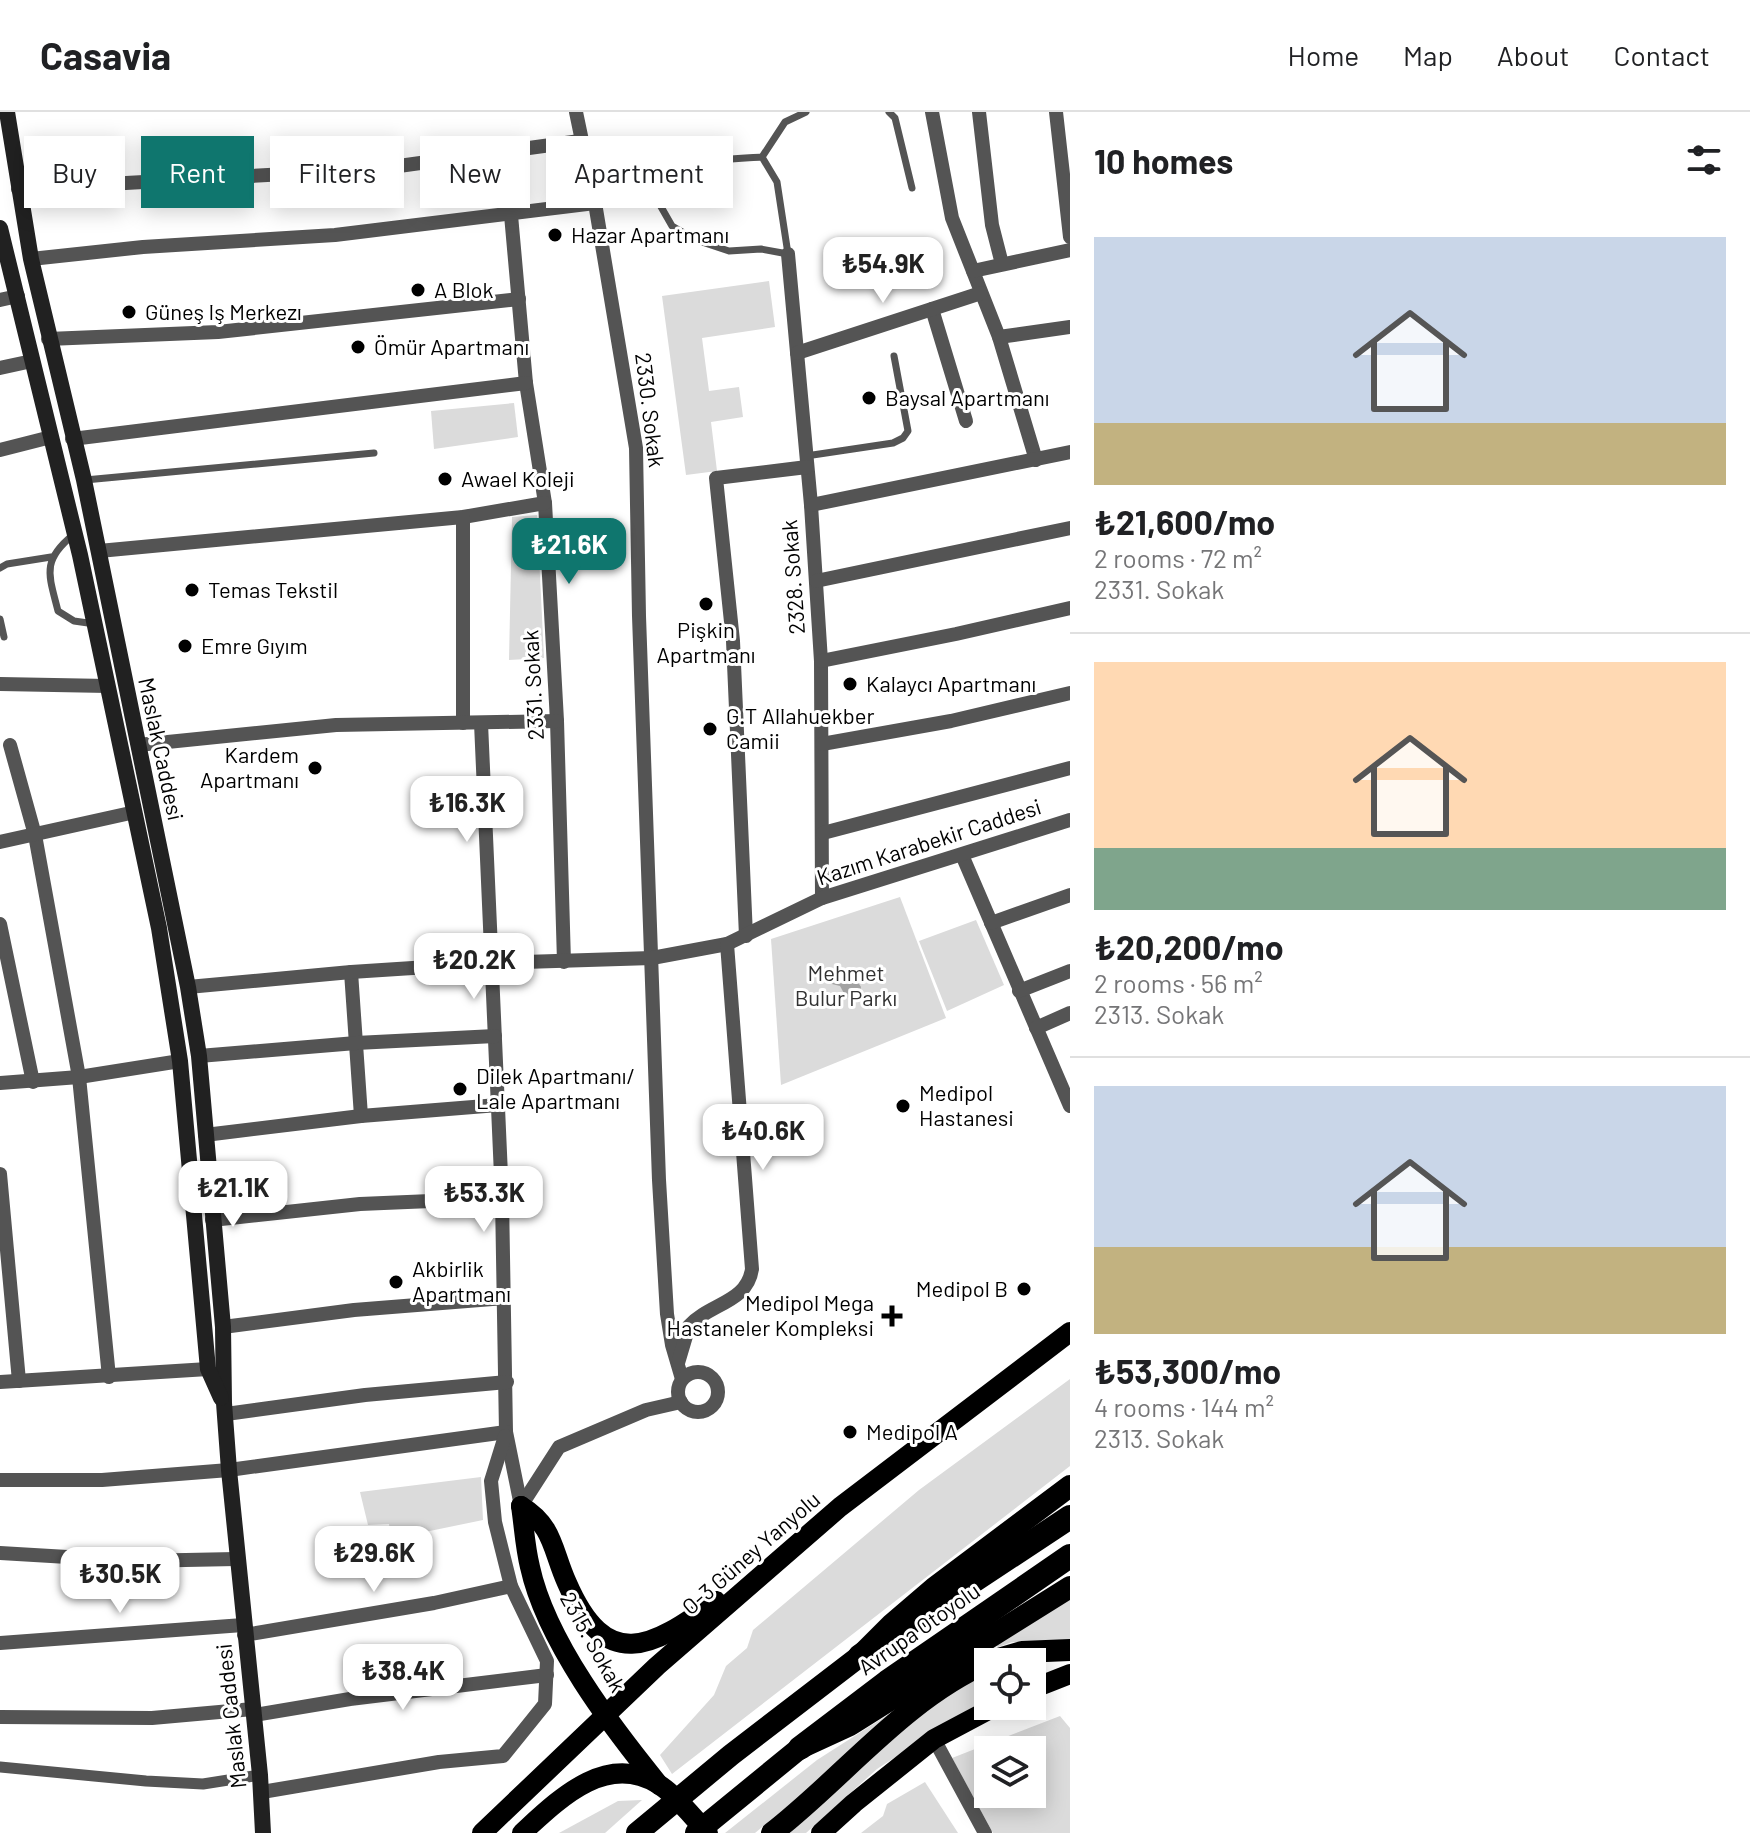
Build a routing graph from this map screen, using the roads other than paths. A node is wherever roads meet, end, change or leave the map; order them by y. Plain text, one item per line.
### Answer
1 (7, 112) edge
2 (576, 112) edge
3 (806, 112) edge
4 (889, 112) edge
5 (932, 112) edge
6 (979, 112) edge
7 (1056, 112) edge
8 (579, 136) edge
9 (546, 146) edge
10 (762, 157) junction
11 (912, 188) dead end
12 (18, 189) junction
13 (560, 208) edge
14 (596, 208) edge
15 (511, 215) junction
16 (0, 228) edge
17 (1070, 237) edge
18 (1070, 250) edge
19 (788, 254) junction
20 (31, 259) junction
21 (1002, 264) junction
22 (973, 271) junction
23 (981, 293) junction
24 (18, 296) junction
25 (519, 299) junction
26 (0, 300) edge
27 (932, 309) junction
28 (1070, 327) edge
29 (999, 337) junction
30 (48, 339) junction
31 (797, 353) junction
32 (894, 356) dead end
33 (32, 361) junction
34 (0, 368) edge
35 (526, 383) junction
36 (966, 421) dead end
37 (51, 437) junction
38 (72, 439) junction
39 (0, 450) edge
40 (1070, 452) edge
41 (374, 453) dead end
42 (1036, 460) junction
43 (806, 461) junction
44 (84, 480) junction
45 (545, 503) junction
46 (811, 505) junction
47 (463, 517) junction
48 (1070, 528) edge
49 (75, 533) junction
50 (99, 551) junction
51 (51, 557) junction
52 (0, 568) edge
53 (816, 581) junction
54 (1070, 608) edge
55 (0, 619) edge
56 (95, 624) junction
57 (4, 637) dead end
58 (821, 661) junction
59 (0, 684) edge
60 (108, 686) junction
61 (1070, 693) edge
62 (557, 721) junction
63 (463, 723) junction
64 (481, 723) junction
65 (822, 744) junction
66 (10, 745) dead end
67 (138, 745) junction
68 (1070, 768) edge
69 (135, 812) junction
70 (1070, 820) edge
71 (823, 833) junction
72 (35, 835) junction
73 (0, 842) edge
74 (962, 855) junction
75 (1070, 895) edge
76 (822, 898) junction
77 (991, 923) junction
78 (0, 924) edge
79 (746, 936) junction
80 (727, 944) junction
81 (652, 958) junction
82 (564, 962) junction
83 (490, 963) junction
84 (1070, 971) edge
85 (351, 972) junction
86 (188, 987) junction
87 (1019, 991) junction
88 (1070, 1013) edge
89 (1036, 1028) junction
90 (495, 1036) junction
91 (356, 1043) junction
92 (199, 1056) junction
93 (180, 1061) junction
94 (79, 1077) junction
95 (33, 1082) junction
96 (0, 1083) edge
97 (498, 1105) junction
98 (1070, 1106) edge
99 (361, 1116) junction
100 (205, 1135) junction
101 (0, 1174) edge
102 (502, 1198) junction
103 (212, 1220) junction
104 (505, 1298) junction
105 (667, 1314) junction
106 (1070, 1318) edge
107 (689, 1326) junction
108 (223, 1327) junction
109 (1070, 1332) edge
110 (1050, 1348) junction
111 (678, 1364) junction
112 (208, 1369) junction
113 (109, 1377) junction
114 (682, 1379) junction
115 (19, 1381) junction
116 (0, 1382) edge
117 (507, 1382) junction
118 (681, 1402) junction
119 (225, 1408) junction
120 (506, 1432) junction
121 (229, 1470) junction
122 (0, 1480) edge
123 (1070, 1486) edge
124 (521, 1506) junction
125 (1070, 1517) edge
126 (0, 1553) edge
127 (784, 1556) junction
128 (1070, 1556) edge
129 (236, 1559) junction
130 (511, 1586) junction
131 (1070, 1587) edge
132 (244, 1630) junction
133 (0, 1643) edge
134 (1070, 1650) edge
135 (1046, 1651) edge
136 (860, 1656) junction
137 (974, 1670) edge
138 (547, 1675) junction
139 (1069, 1675) edge
140 (1046, 1684) edge
141 (253, 1712) junction
142 (0, 1717) edge
143 (974, 1718) edge
144 (934, 1739) junction
145 (800, 1748) junction
146 (0, 1767) edge
147 (260, 1775) junction
148 (659, 1785) junction
149 (262, 1792) junction
150 (263, 1833) edge
151 (482, 1833) edge
152 (522, 1833) edge
153 (637, 1833) edge
154 (696, 1833) edge
155 (708, 1833) edge
156 (772, 1833) edge
157 (821, 1833) edge
158 (985, 1833) edge

1 - 12 main road, Maslak Caddesi
2 - 8 street, 2330. Sokak
3 - 10 lane
4 - 11 lane
5 - 22 street
6 - 21 street
7 - 17 street
9 - 12 street
10 - 19 lane
10 - 19 lane
12 - 20 main road, Maslak Caddesi
13 - 15 street
14 - 81 street, 2330. Sokak
15 - 20 street
15 - 25 street, 2331. Sokak
16 - 24 main road, Maslak Caddesi
18 - 21 street
19 - 31 street, 2328. Sokak
20 - 30 main road, Maslak Caddesi
21 - 22 street
22 - 23 street
23 - 27 street
23 - 29 street
24 - 26 street
24 - 33 main road, Maslak Caddesi
25 - 30 street
25 - 35 street, 2331. Sokak
27 - 31 street
27 - 36 street
28 - 29 street
29 - 42 street
30 - 38 main road, Maslak Caddesi
31 - 43 street, 2328. Sokak
32 - 43 lane
33 - 34 street
33 - 37 main road, Maslak Caddesi
35 - 38 street
35 - 45 street, 2331. Sokak
37 - 39 street
37 - 49 main road, Maslak Caddesi
38 - 44 main road, Maslak Caddesi
40 - 42 street
41 - 44 lane
42 - 46 street
43 - 46 street, 2328. Sokak
43 - 79 street
44 - 50 main road, Maslak Caddesi
45 - 47 street
45 - 62 street, 2331. Sokak
46 - 53 street, 2328. Sokak
47 - 50 street
47 - 63 street
48 - 53 street
49 - 51 lane
49 - 56 main road, Maslak Caddesi
50 - 67 main road, Maslak Caddesi
51 - 52 lane
51 - 56 lane
53 - 58 street, 2328. Sokak
54 - 58 street
55 - 57 lane
56 - 60 main road, Maslak Caddesi
58 - 65 street, 2328. Sokak
59 - 60 street
60 - 69 main road, Maslak Caddesi
61 - 65 street
62 - 64 street
62 - 82 street, 2331. Sokak
63 - 64 street
63 - 67 street
64 - 83 street
65 - 71 street, 2328. Sokak
66 - 72 street
67 - 86 main road, Maslak Caddesi
68 - 71 street
69 - 72 street
69 - 93 main road, Maslak Caddesi
70 - 74 street, Kazım Karabekir Caddesi
71 - 76 street, 2328. Sokak
72 - 73 street
72 - 94 street
74 - 76 street, Kazım Karabekir Caddesi
74 - 77 street
75 - 77 street
76 - 79 street, Kazım Karabekir Caddesi
77 - 87 street
78 - 95 street
79 - 80 street, Kazım Karabekir Caddesi
80 - 81 street, Kazım Karabekir Caddesi
80 - 107 street
81 - 82 street, Kazım Karabekir Caddesi
81 - 105 street, 2330. Sokak
82 - 83 street, Kazım Karabekir Caddesi
83 - 85 street, Kazım Karabekir Caddesi
83 - 90 street
84 - 87 street
85 - 86 street, Kazım Karabekir Caddesi
85 - 91 street
86 - 92 main road, Maslak Caddesi
87 - 89 street
88 - 89 street
89 - 98 street
90 - 91 street
90 - 97 street
91 - 92 street
91 - 99 street
92 - 100 main road, Maslak Caddesi
93 - 94 street
93 - 112 main road, Maslak Caddesi
94 - 95 street
94 - 113 street
95 - 96 street
97 - 99 street
97 - 102 street
99 - 100 street
100 - 103 main road, Maslak Caddesi
101 - 115 street
102 - 103 street
102 - 104 street
103 - 108 main road, Maslak Caddesi
104 - 108 street
104 - 117 street
105 - 107 street
105 - 111 street, 2330. Sokak
106 - 110 street
107 - 111 street
108 - 119 main road, Maslak Caddesi
109 - 110 main road, O-3 Güney Yanyolu
110 - 127 main road, O-3 Güney Yanyolu
111 - 114 street, 2330. Sokak
112 - 113 street
112 - 119 main road, Maslak Caddesi
113 - 115 street
114 - 118 street
114 - 118 street
115 - 116 street
117 - 119 street
117 - 120 street
118 - 124 street
119 - 121 main road, Maslak Caddesi
120 - 121 street
120 - 124 street
120 - 130 street
121 - 122 street
121 - 129 main road, Maslak Caddesi
123 - 136 highway
124 - 127 main road
124 - 148 main road, 2315. Sokak
125 - 136 highway, Avrupa Otoyolu
126 - 129 street
127 - 151 main road, O-3 Güney Yanyolu
128 - 145 highway, Avrupa Otoyolu
129 - 132 main road, Maslak Caddesi
130 - 132 street
130 - 138 street
131 - 145 highway
132 - 133 street
132 - 141 main road, Maslak Caddesi
134 - 135 highway
136 - 153 highway
137 - 156 highway
138 - 141 street
138 - 149 street
139 - 140 main road
141 - 142 street
141 - 147 main road, Maslak Caddesi
143 - 144 main road
144 - 157 main road
144 - 158 street
145 - 154 highway
146 - 147 street
147 - 149 main road, Maslak Caddesi
148 - 152 main road
148 - 155 main road, 2315. Sokak
149 - 150 main road, Maslak Caddesi

